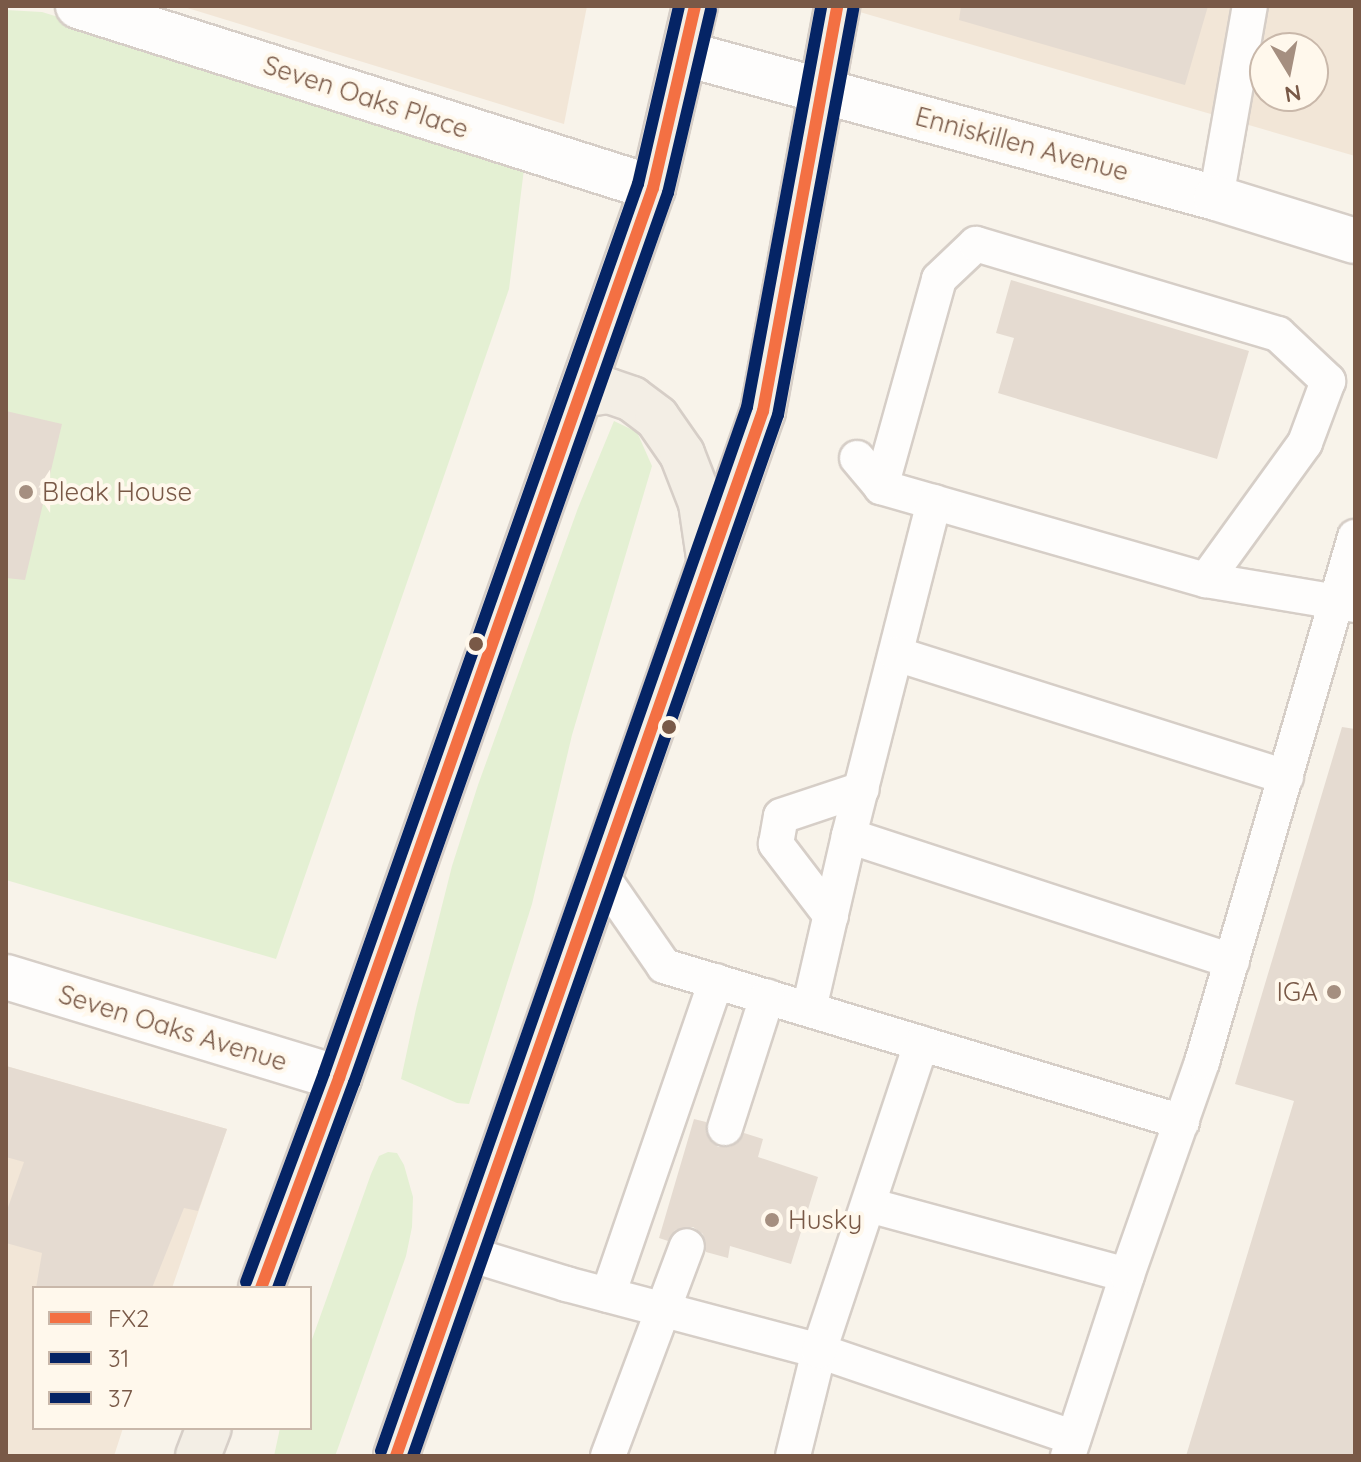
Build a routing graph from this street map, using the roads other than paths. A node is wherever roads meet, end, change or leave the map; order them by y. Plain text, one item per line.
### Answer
1 (78, 6) edge
2 (695, 6) edge
3 (837, 6) edge
4 (1250, 6) edge
5 (686, 54) junction
6 (822, 89) junction
7 (653, 188) junction
8 (1216, 198) junction
9 (1355, 241) edge
10 (580, 395) junction
11 (857, 458) dead end
12 (881, 487) junction
13 (934, 502) junction
14 (1355, 537) edge
15 (710, 561) junction
16 (1206, 580) junction
17 (1346, 602) edge
18 (896, 654) junction
19 (1286, 777) junction
20 (862, 789) junction
21 (849, 836) junction
22 (599, 872) junction
23 (831, 916) junction
24 (1232, 961) junction
25 (6, 977) edge
26 (716, 981) junction
27 (767, 997) junction
28 (809, 1009) junction
29 (921, 1044) junction
30 (339, 1078) junction
31 (1182, 1122) junction
32 (725, 1128) dead end
33 (869, 1205) junction
34 (687, 1246) dead end
35 (466, 1253) junction
36 (1127, 1275) junction
37 (262, 1286) edge
38 (608, 1295) junction
39 (664, 1310) junction
40 (819, 1351) junction
41 (208, 1430) edge
42 (1071, 1447) edge
43 (198, 1456) edge
44 (396, 1456) edge
45 (608, 1456) edge
46 (793, 1456) edge

1 - 7 street, Seven Oaks Place
2 - 5 main road
3 - 6 main road
4 - 8 lane
5 - 6 street, Enniskillen Avenue
5 - 7 main road
6 - 8 street, Enniskillen Avenue
6 - 15 main road
7 - 10 main road
8 - 9 street, Enniskillen Avenue
10 - 15 main road
10 - 30 main road
11 - 12 lane
12 - 13 lane
12 - 16 lane
13 - 16 lane
13 - 18 lane
14 - 17 lane
15 - 22 main road
16 - 17 lane
17 - 19 lane
18 - 19 lane
18 - 20 lane
19 - 24 lane
20 - 21 lane
20 - 23 lane
21 - 23 lane
21 - 24 lane
22 - 26 lane
22 - 35 main road
23 - 28 lane
24 - 31 lane
25 - 30 street, Seven Oaks Avenue
26 - 27 lane
26 - 38 lane
27 - 28 lane
27 - 32 lane
28 - 29 lane
29 - 31 lane
29 - 33 lane
30 - 37 main road
31 - 36 lane
33 - 36 lane
33 - 40 lane
34 - 39 lane
35 - 38 lane
35 - 44 main road
36 - 42 lane
38 - 39 lane
39 - 40 lane
39 - 45 lane
40 - 42 lane
40 - 46 lane
41 - 43 main road

